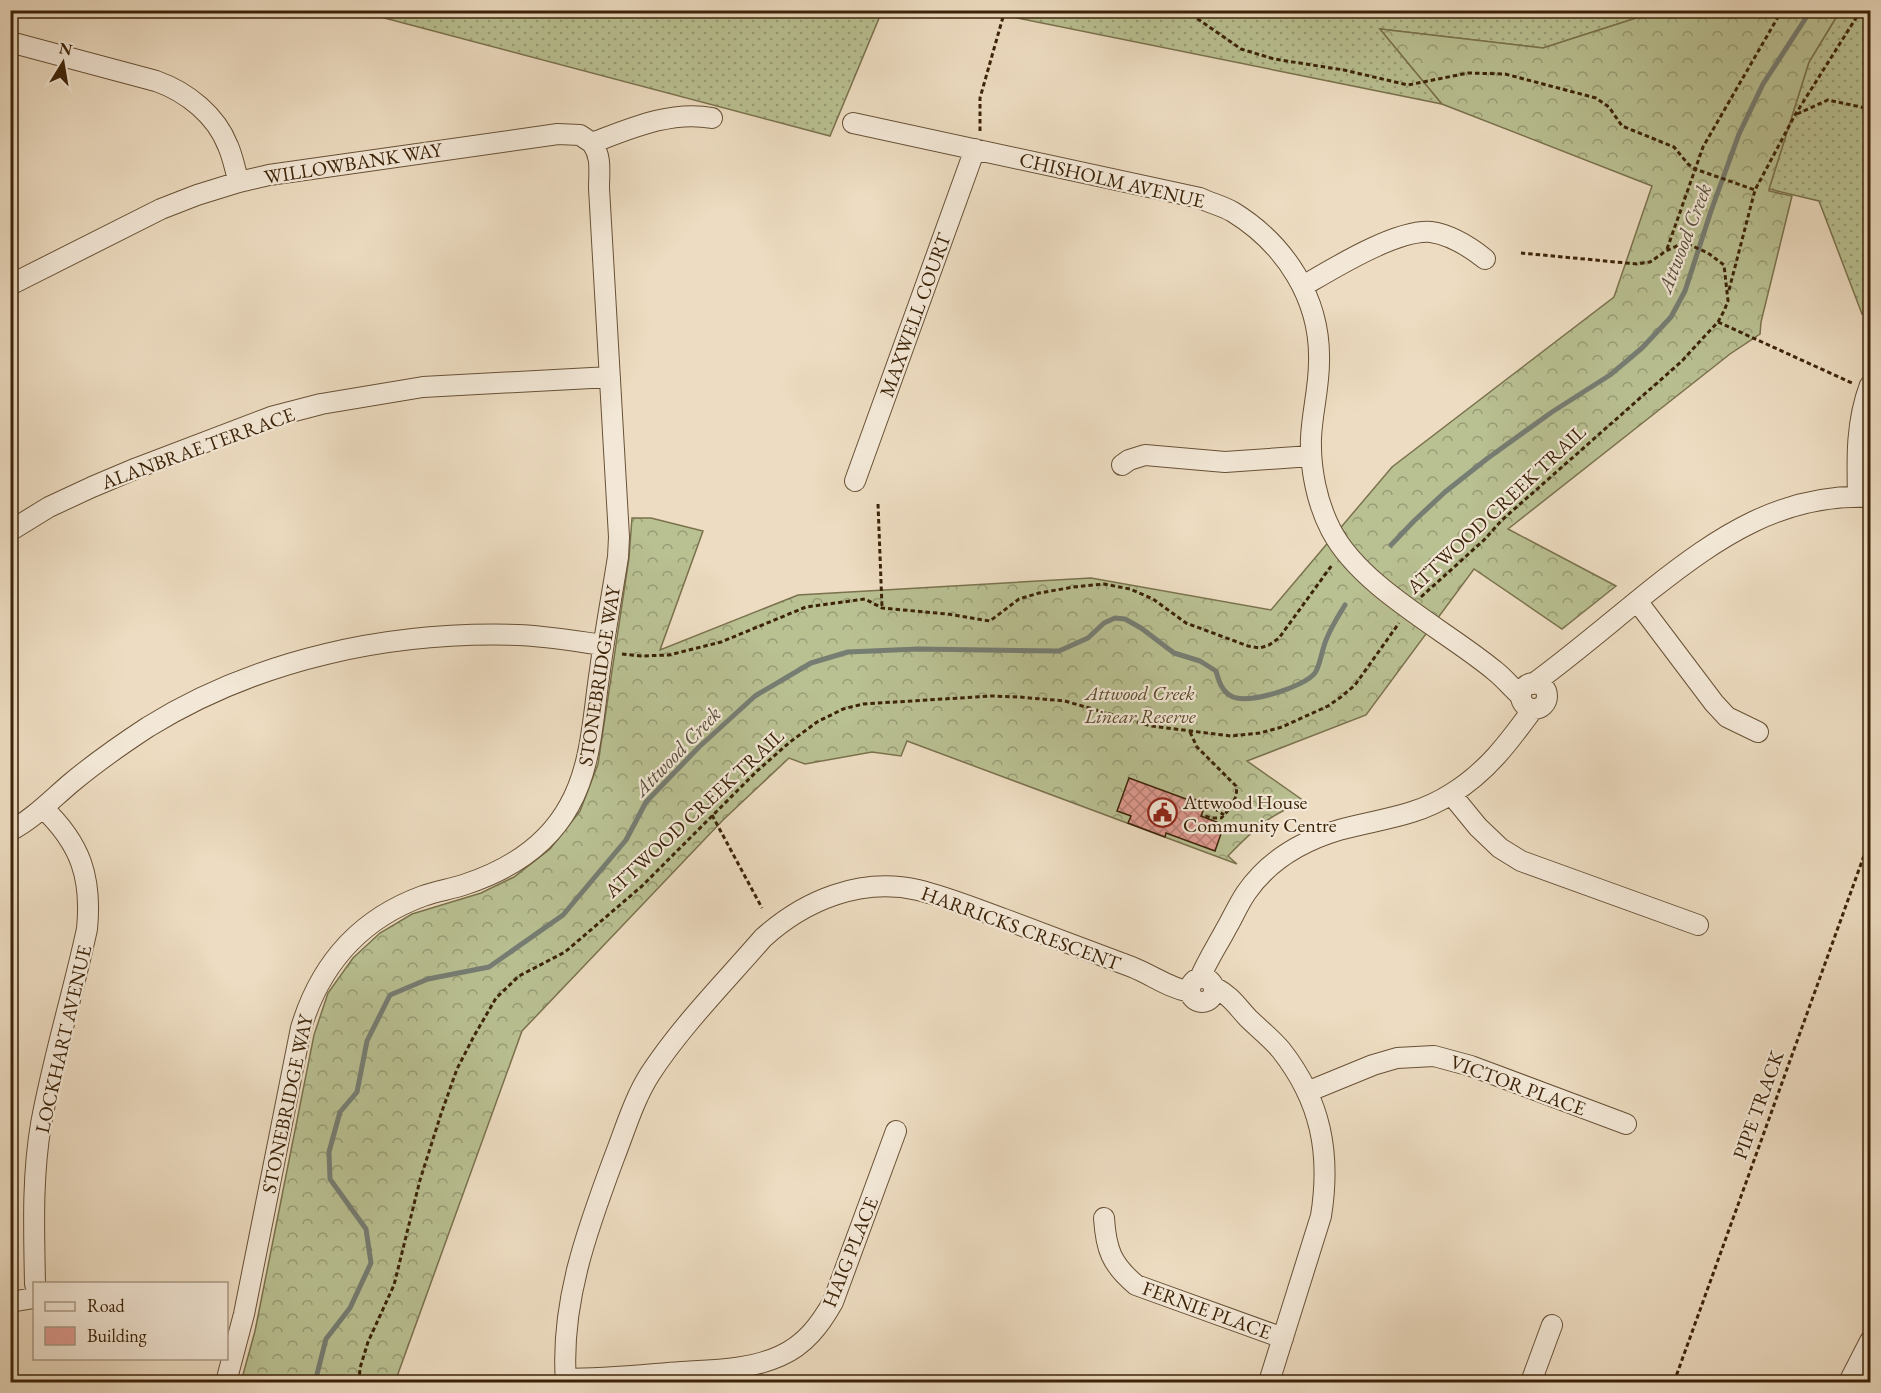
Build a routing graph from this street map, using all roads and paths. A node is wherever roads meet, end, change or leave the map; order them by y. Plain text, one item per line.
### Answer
1 (1005, 10) edge
2 (1185, 10) edge
3 (1782, 10) edge
4 (1861, 10) edge
5 (10, 42) edge
6 (1870, 109) edge
7 (1795, 115) junction
8 (712, 118) dead end
9 (853, 123) dead end
10 (592, 143) junction
11 (975, 149) junction
12 (1695, 169) junction
13 (239, 182) junction
14 (1755, 190) junction
15 (1666, 251) junction
16 (1521, 253) dead end
17 (1485, 259) dead end
18 (10, 285) edge
19 (1303, 286) junction
20 (1728, 292) junction
21 (1718, 322) junction
22 (610, 377) junction
23 (1862, 384) edge
24 (1311, 456) junction
25 (1122, 465) dead end
26 (855, 481) dead end
27 (1864, 497) edge
28 (878, 504) dead end
29 (10, 531) edge
30 (1332, 564) dead end
31 (1637, 602) junction
32 (882, 608) junction
33 (1411, 610) junction
34 (603, 649) junction
35 (1531, 694) junction
36 (1190, 732) junction
37 (1758, 732) dead end
38 (1451, 794) junction
39 (1194, 800) dead end
40 (43, 808) junction
41 (712, 815) junction
42 (1202, 815) dead end
43 (1224, 815) junction
44 (10, 831) edge
45 (1870, 839) edge
46 (762, 908) dead end
47 (1698, 925) dead end
48 (1204, 987) junction
49 (1307, 1092) junction
50 (1626, 1124) dead end
51 (896, 1131) dead end
52 (1104, 1218) dead end
53 (35, 1282) edge
54 (33, 1298) edge
55 (10, 1302) edge
56 (235, 1313) edge
57 (1552, 1325) dead end
58 (1283, 1338) junction
59 (1870, 1341) edge
60 (566, 1381) edge
61 (226, 1383) edge
62 (358, 1383) edge
63 (1269, 1383) edge
64 (1531, 1383) edge
65 (1674, 1383) edge
66 (1849, 1383) edge

1 - 11 path
2 - 12 path
3 - 12 path
4 - 7 path
5 - 13 street
6 - 7 path
7 - 14 path
8 - 10 street
9 - 11 street, CHISHOLM AVENUE
10 - 13 street, WILLOWBANK WAY
10 - 22 street, STONEBRIDGE WAY
11 - 19 street, CHISHOLM AVENUE
11 - 26 street, MAXWELL COURT
12 - 14 path
12 - 15 path
13 - 18 street, WILLOWBANK WAY
14 - 20 path
15 - 16 path, ATTWOOD CREEK TRAIL
15 - 20 path, ATTWOOD CREEK TRAIL
17 - 19 street
19 - 24 street, CHISHOLM AVENUE
20 - 21 path, ATTWOOD CREEK TRAIL
21 - 23 path
21 - 33 path, ATTWOOD CREEK TRAIL
22 - 29 street, ALANBRAE TERRACE
22 - 34 street, STONEBRIDGE WAY
23 - 27 street
24 - 25 street
24 - 33 street, CHISHOLM AVENUE
27 - 31 street
28 - 32 path
30 - 32 path
31 - 35 street
31 - 37 street
32 - 34 path
33 - 35 street, CHISHOLM AVENUE
33 - 36 path, ATTWOOD CREEK TRAIL
34 - 40 street
34 - 56 street, STONEBRIDGE WAY
35 - 38 street
36 - 41 path, ATTWOOD CREEK TRAIL
36 - 43 path
38 - 47 street
38 - 48 street
39 - 43 path
40 - 44 street
40 - 53 street, LOCKHART AVENUE
41 - 46 path
41 - 62 path, ATTWOOD CREEK TRAIL
42 - 43 path
45 - 65 path, PIPE TRACK
48 - 49 street, HARRICKS CRESCENT
48 - 60 street, HARRICKS CRESCENT
49 - 50 street, VICTOR PLACE
49 - 58 street, HARRICKS CRESCENT
51 - 60 street, HAIG PLACE
52 - 58 street, FERNIE PLACE
54 - 55 street
56 - 61 street, STONEBRIDGE WAY
57 - 64 street
58 - 63 street, HARRICKS CRESCENT
59 - 66 street

